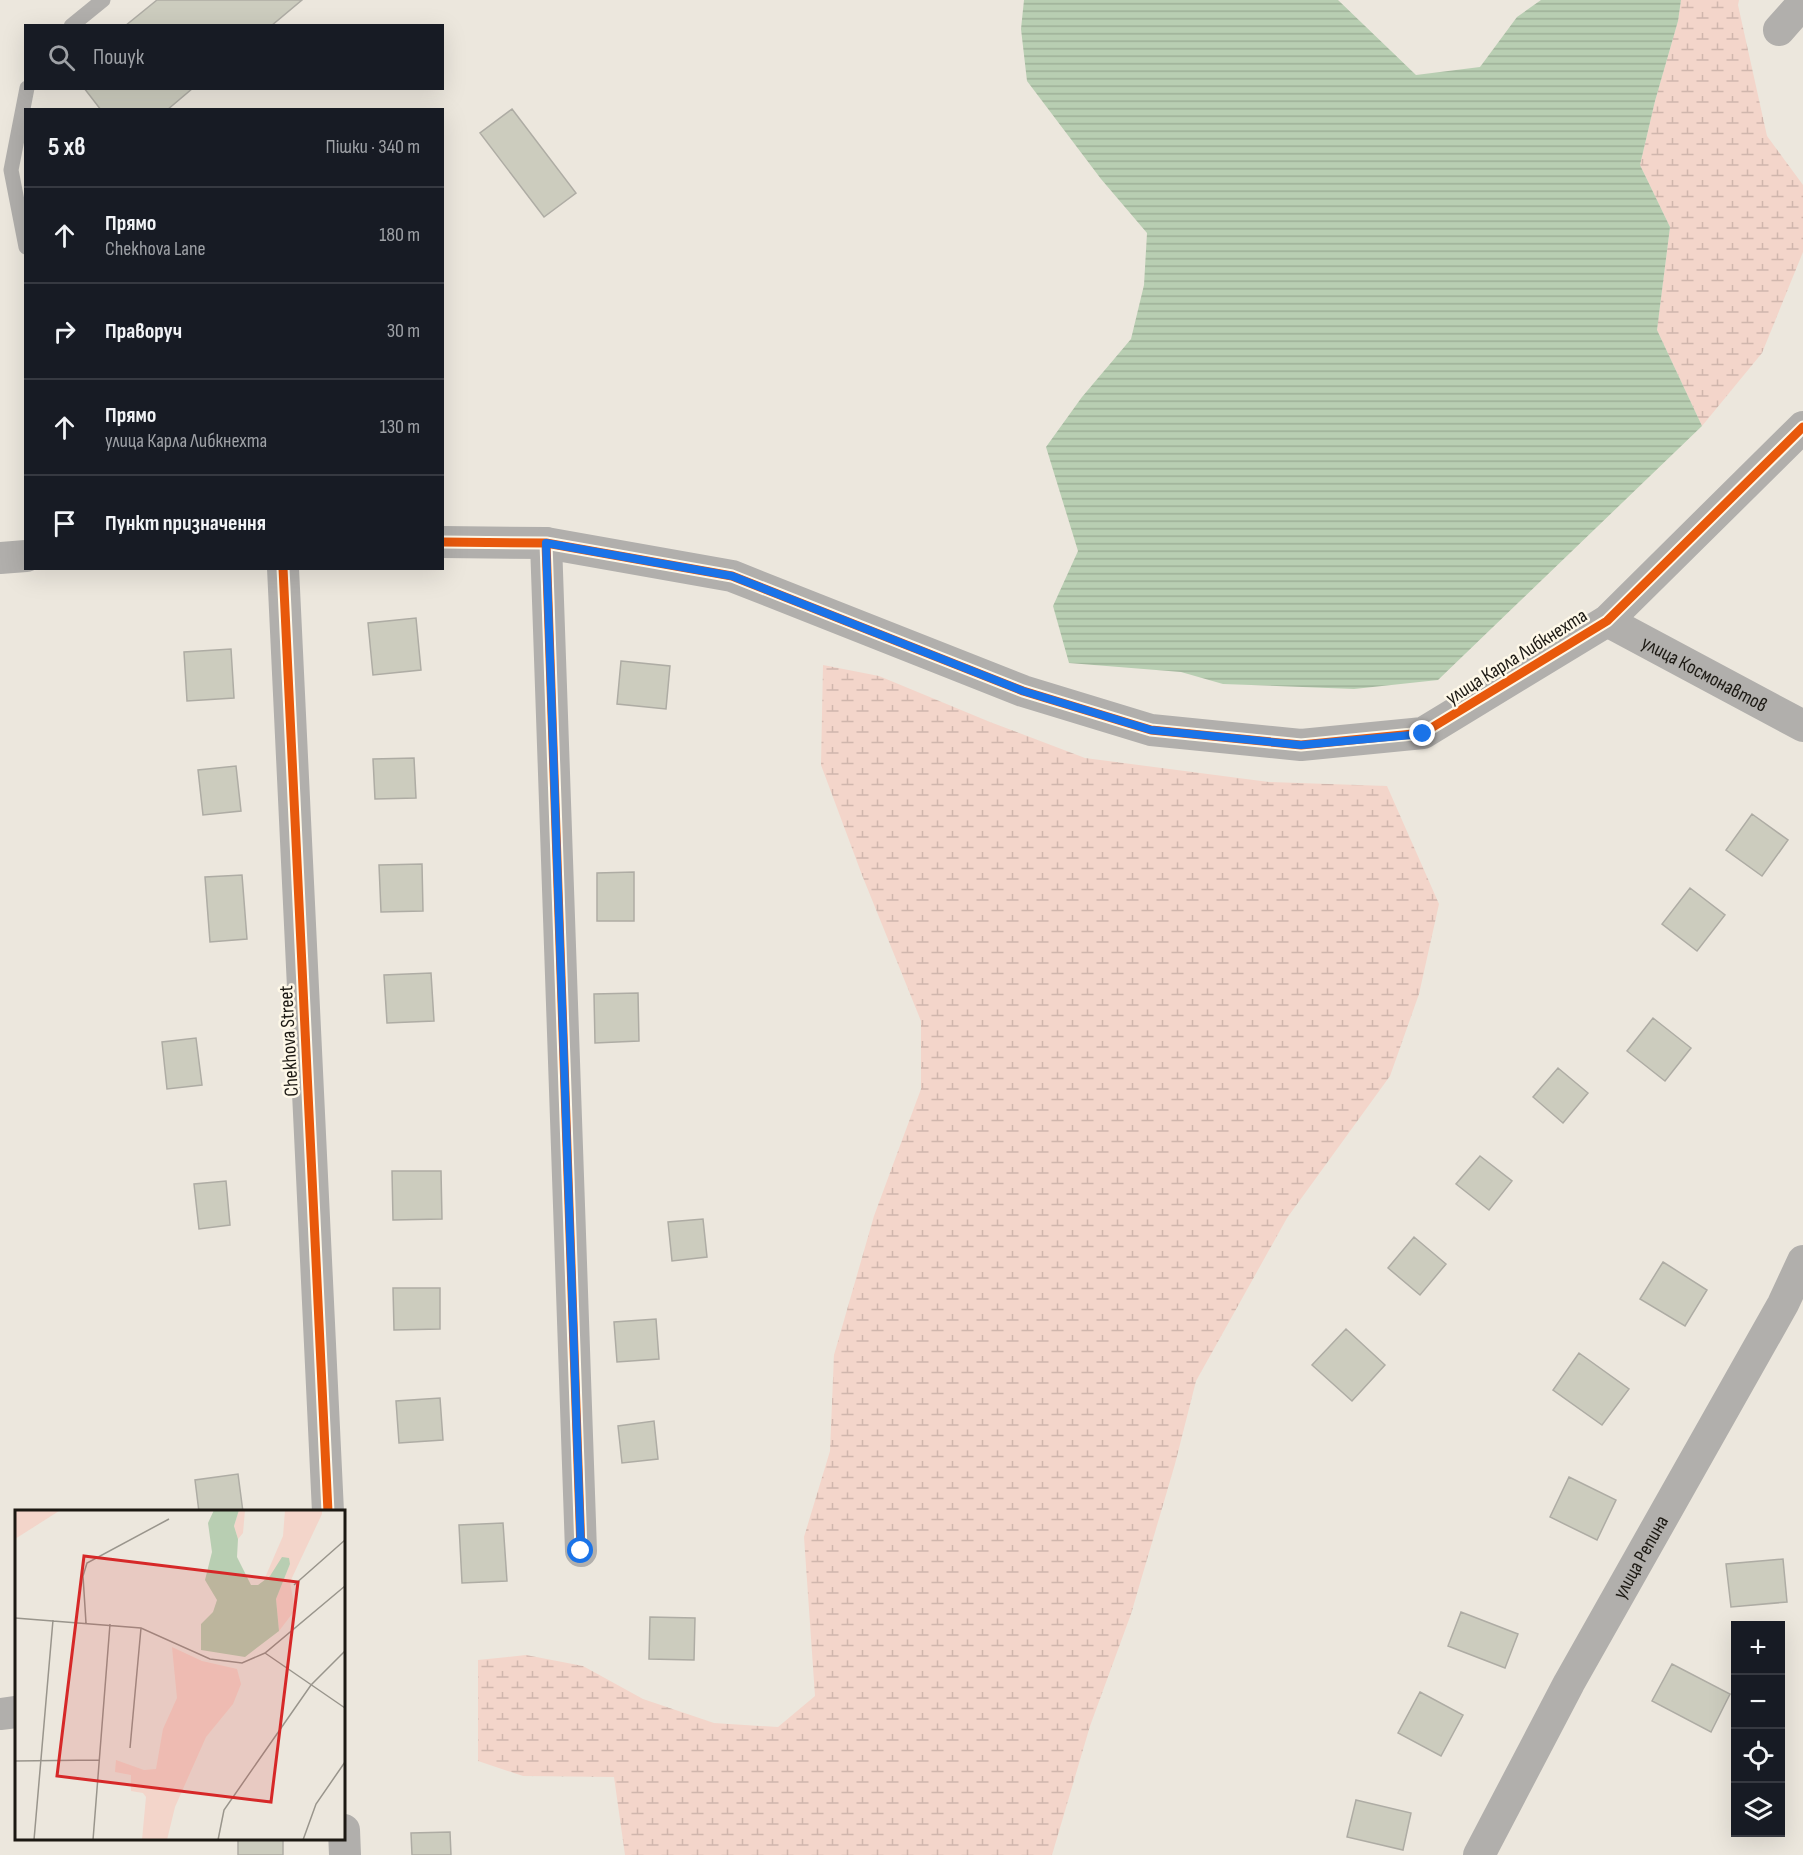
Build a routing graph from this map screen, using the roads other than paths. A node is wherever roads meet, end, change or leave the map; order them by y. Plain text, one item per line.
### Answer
1 (103, 0) edge
2 (1803, 3) edge
3 (73, 24) edge
4 (1779, 30) dead end
5 (27, 90) edge
6 (24, 236) edge
7 (1803, 427) edge
8 (444, 542) edge
9 (546, 543) junction
10 (24, 556) edge
11 (0, 558) edge
12 (284, 570) edge
13 (1607, 621) junction
14 (1803, 726) edge
15 (1803, 1261) edge
16 (328, 1510) edge
17 (581, 1551) dead end
18 (15, 1712) edge
19 (0, 1714) edge
20 (344, 1840) edge
21 (345, 1855) edge
22 (1479, 1855) edge

1 - 3 lane
2 - 4 street
5 - 6 lane
7 - 13 street, улица Карла Либкнехта
8 - 9 street, улица Карла Либкнехта
9 - 13 street, улица Карла Либкнехта
9 - 17 street
10 - 11 street
12 - 16 street, Chekhova Street
13 - 14 street, улица Космонавтов
15 - 22 street, улица Репина
18 - 19 street
20 - 21 street

